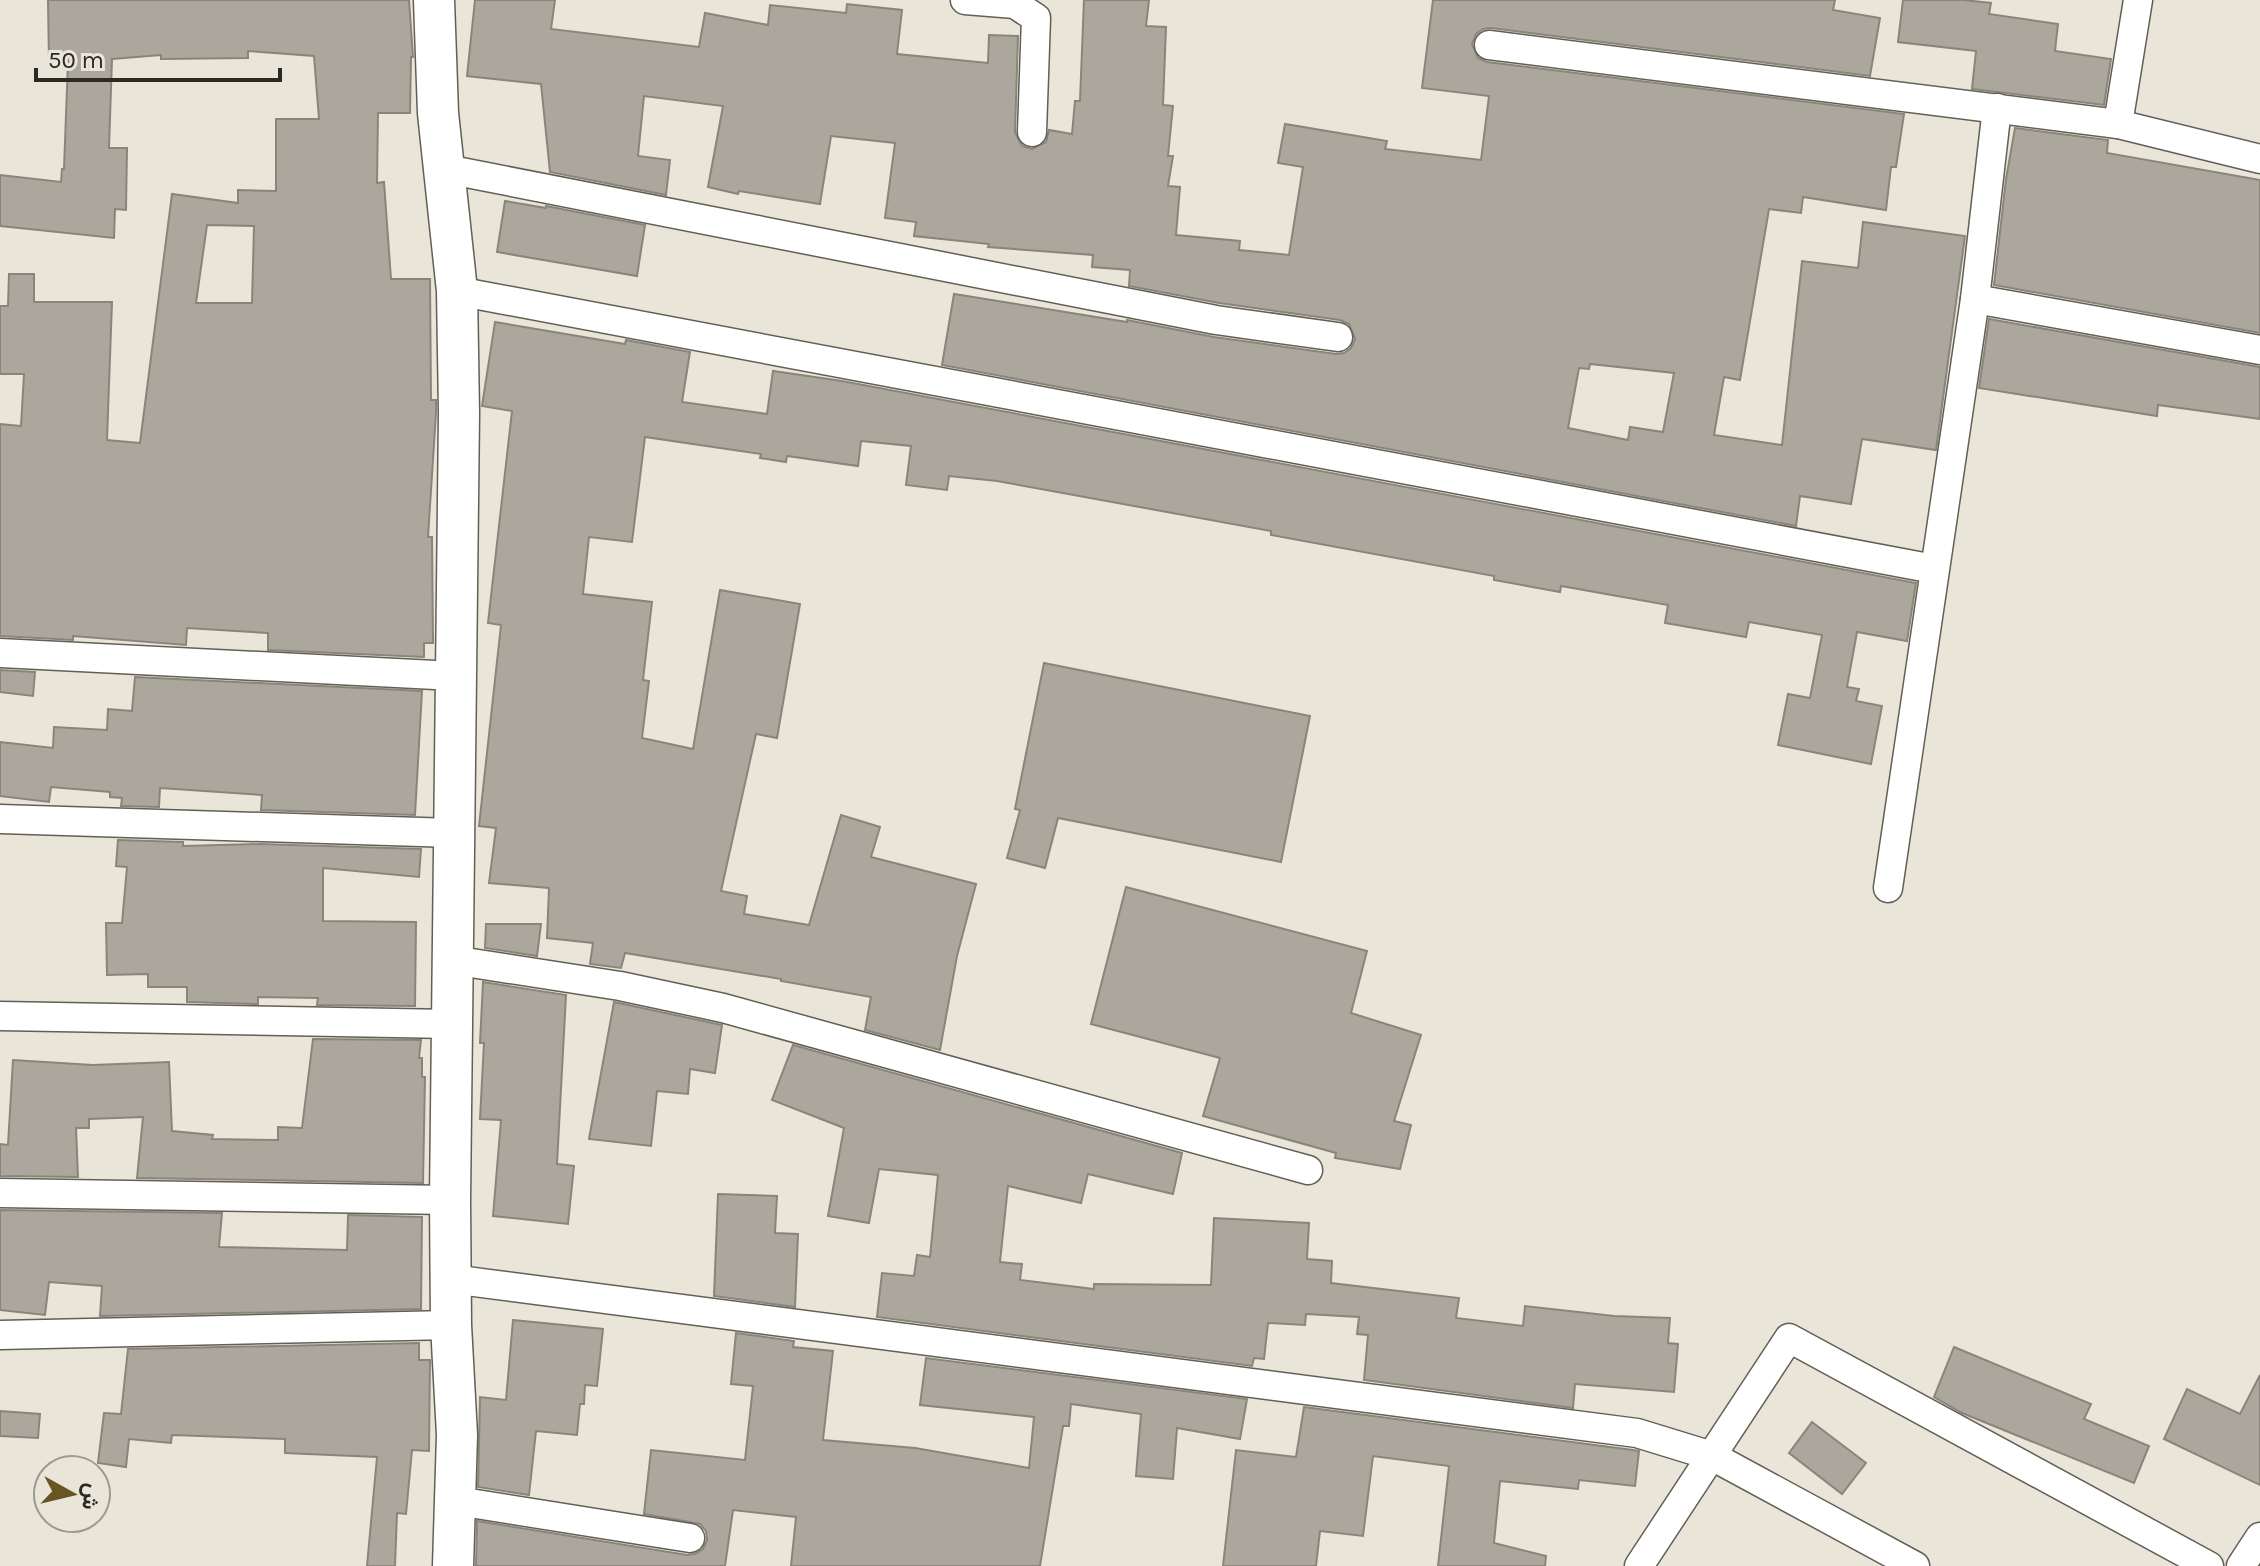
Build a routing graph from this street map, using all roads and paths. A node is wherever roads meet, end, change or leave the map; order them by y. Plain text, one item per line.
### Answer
1 (434, 0) edge
2 (965, 0) edge
3 (2138, 0) edge
4 (1016, 2) edge
5 (1489, 45) dead end
6 (1997, 108) junction
7 (2118, 124) junction
8 (1032, 132) dead end
9 (2260, 159) edge
10 (446, 169) junction
11 (457, 291) junction
12 (1975, 299) junction
13 (1338, 337) dead end
14 (2260, 350) edge
15 (1934, 569) junction
16 (0, 653) edge
17 (455, 676) junction
18 (0, 819) edge
19 (453, 833) junction
20 (1888, 888) dead end
21 (452, 960) junction
22 (0, 1016) edge
23 (451, 1024) junction
24 (1308, 1170) dead end
25 (0, 1193) edge
26 (450, 1200) junction
27 (451, 1279) junction
28 (451, 1325) junction
29 (0, 1335) edge
30 (1712, 1456) junction
31 (457, 1501) junction
32 (2260, 1537) edge
33 (690, 1538) dead end
34 (453, 1566) edge
35 (1639, 1566) edge
36 (1915, 1566) edge
37 (2209, 1566) edge
38 (2241, 1566) edge

1 - 10 street
2 - 4 street
3 - 7 street
4 - 8 street
5 - 6 street
6 - 7 street
6 - 12 street
7 - 9 street
10 - 11 street
10 - 13 street
11 - 15 street
11 - 17 street
12 - 14 street
12 - 15 street
15 - 20 street
16 - 17 street
17 - 19 street
18 - 19 street
19 - 21 street
21 - 23 street
21 - 24 street
22 - 23 street
23 - 26 street
25 - 26 street
26 - 27 street
27 - 28 street
27 - 30 street
28 - 29 street
28 - 31 street
30 - 35 street
30 - 36 street
30 - 37 street
31 - 33 street
31 - 34 street
32 - 38 street

